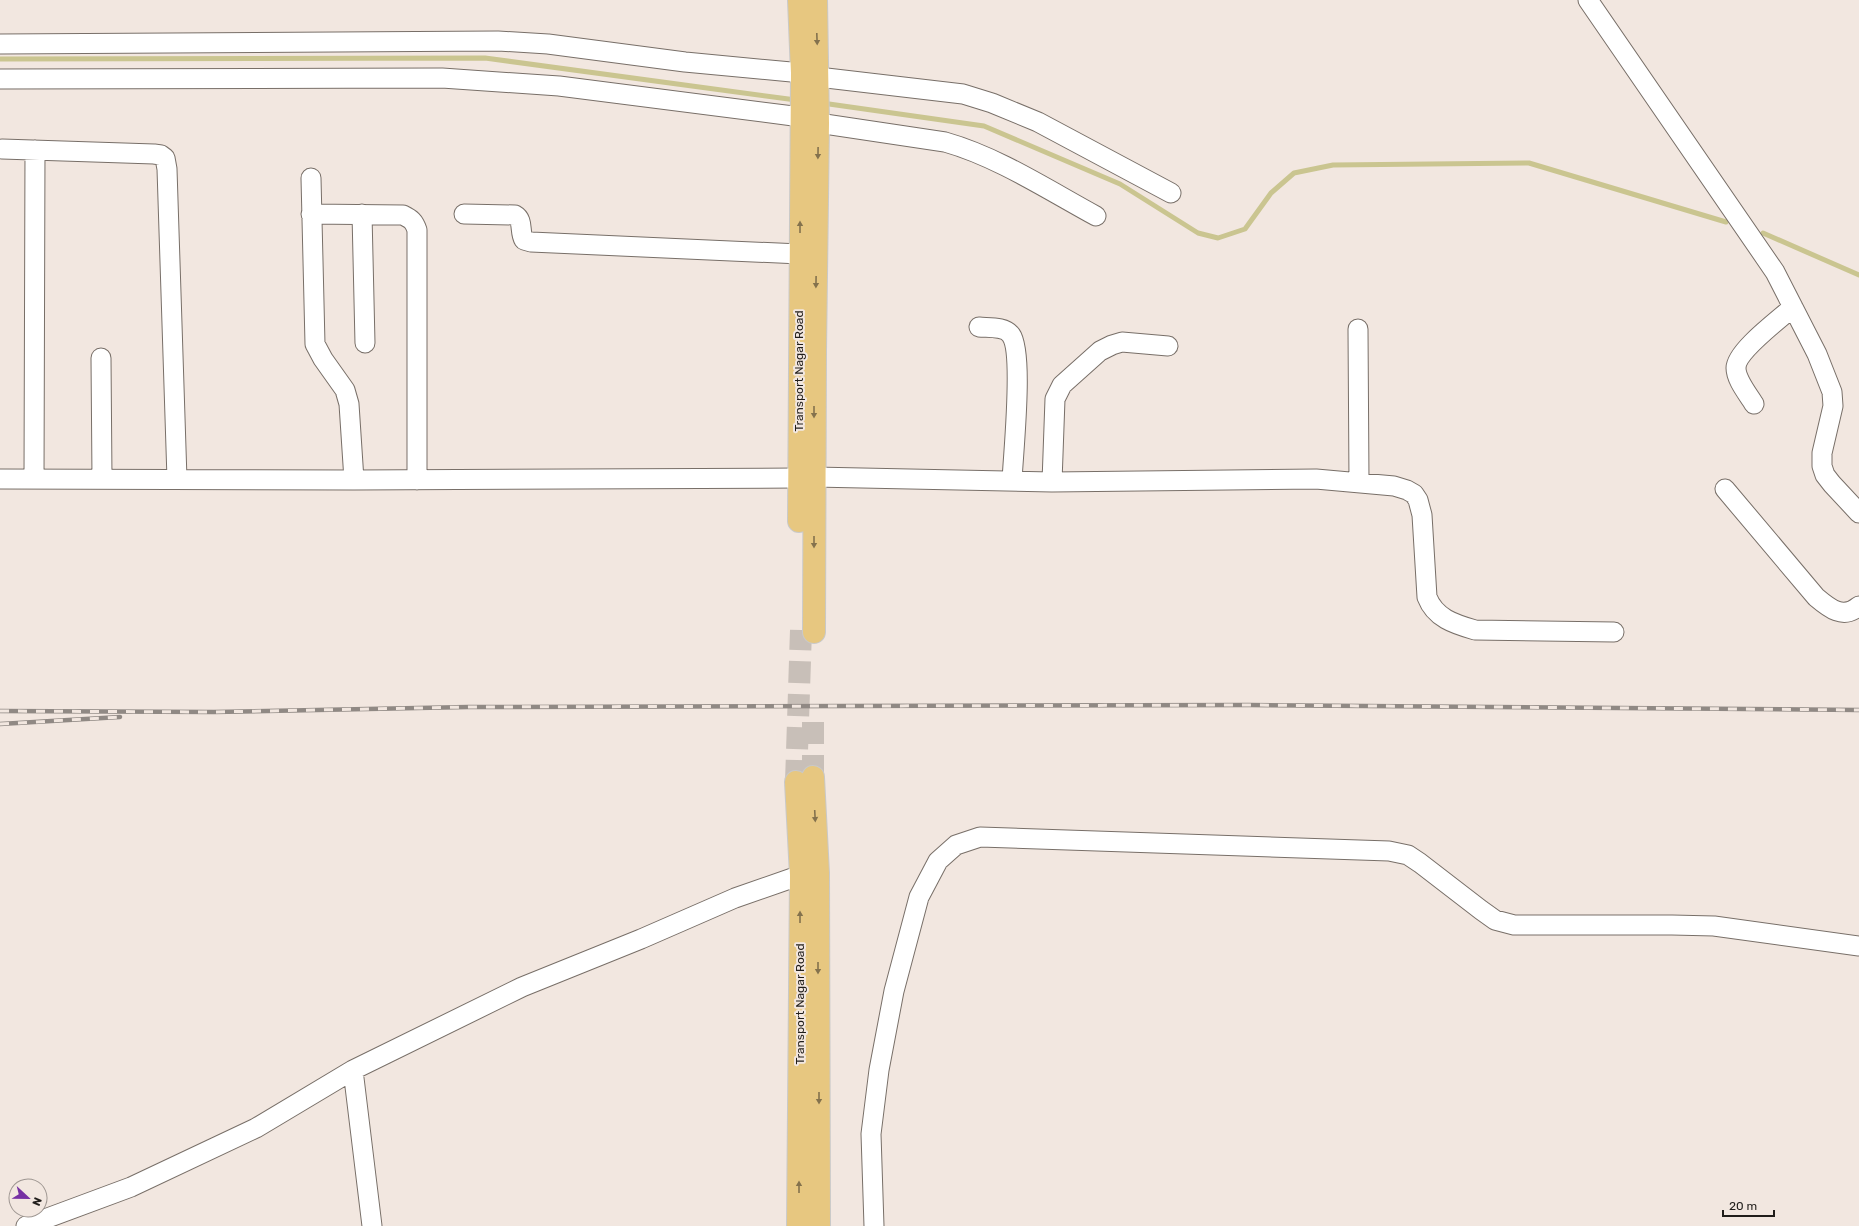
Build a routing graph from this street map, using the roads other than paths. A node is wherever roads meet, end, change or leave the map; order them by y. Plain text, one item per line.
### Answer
1 (799, 0) edge
2 (816, 0) edge
3 (1588, 0) edge
4 (0, 44) edge
5 (810, 78) junction
6 (0, 79) edge
7 (810, 116) junction
8 (2, 149) dead end
9 (35, 150) junction
10 (311, 178) dead end
11 (1171, 193) dead end
12 (312, 214) junction
13 (362, 214) junction
14 (464, 214) dead end
15 (1096, 216) dead end
16 (800, 254) junction
17 (1793, 307) junction
18 (979, 327) dead end
19 (1358, 329) dead end
20 (365, 343) dead end
21 (1168, 346) dead end
22 (101, 358) dead end
23 (1754, 404) dead end
24 (806, 477) junction
25 (0, 479) edge
26 (34, 479) junction
27 (102, 479) junction
28 (177, 479) junction
29 (354, 480) junction
30 (417, 480) junction
31 (1012, 481) junction
32 (1052, 482) junction
33 (1360, 482) junction
34 (1725, 488) dead end
35 (1859, 512) edge
36 (1859, 606) edge
37 (807, 631) tunnel mouth
38 (1614, 632) dead end
39 (805, 779) tunnel mouth
40 (809, 874) junction
41 (1859, 946) edge
42 (353, 1070) junction
43 (26, 1226) edge
44 (372, 1226) edge
45 (798, 1226) edge
46 (819, 1226) edge
47 (874, 1226) edge

1 - 5 main road
2 -> 5 main road
3 - 17 street
4 - 5 street
5 - 7 main road
5 - 11 street
6 - 7 street
7 - 15 street
16 -> 7 main road, Transport Nagar Road
7 -> 24 main road
8 - 9 street
9 - 26 street
9 - 28 street
10 - 12 street
12 - 13 street
12 - 29 street
13 - 20 street
13 - 30 street
14 - 16 street
16 - 24 main road, Transport Nagar Road
17 - 23 street
17 - 35 street
18 - 31 street
19 - 33 street
21 - 32 street
22 - 27 street
24 - 30 street
24 - 31 street
24 - 37 main road, Transport Nagar Road
25 - 26 street
26 - 27 street
27 - 28 street
28 - 29 street
29 - 30 street
31 - 32 street
32 - 33 street
33 - 38 street
34 - 36 street
39 - 40 main road, Transport Nagar Road
40 - 42 street
45 -> 40 main road, Transport Nagar Road
40 -> 46 main road, Transport Nagar Road
41 - 47 street
42 - 43 street
42 - 44 street

